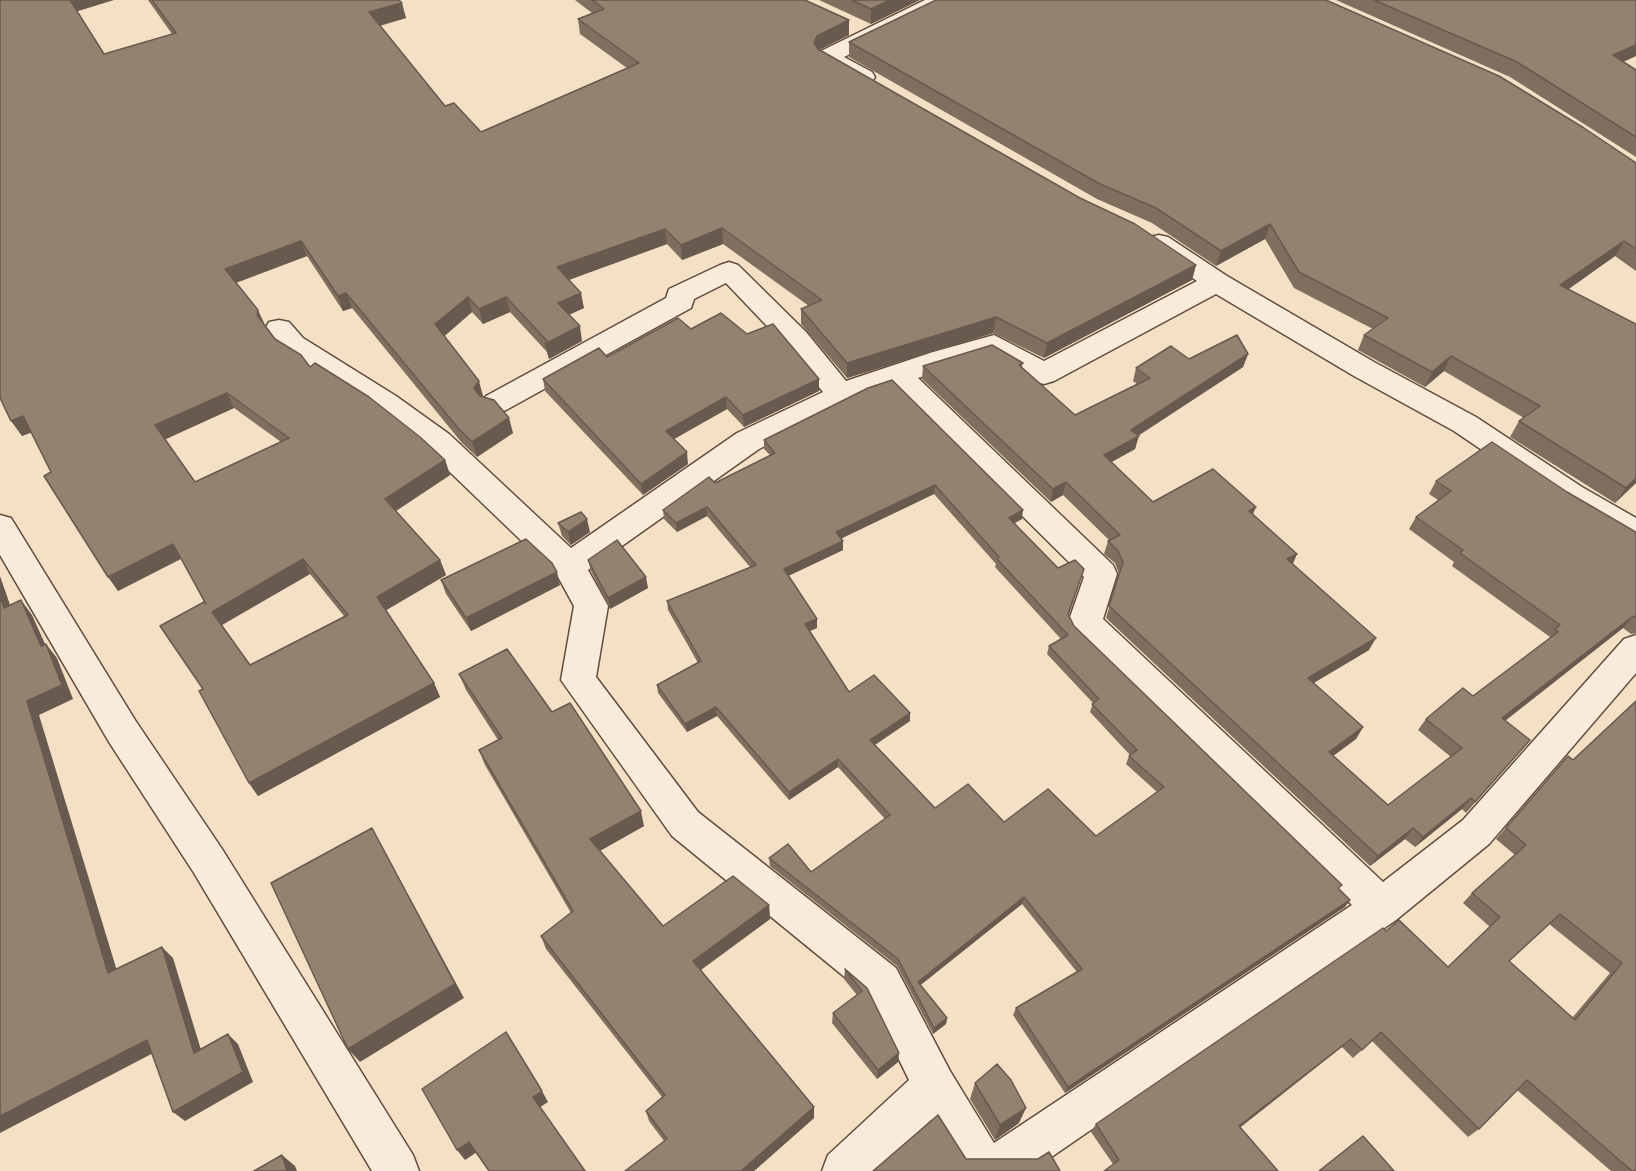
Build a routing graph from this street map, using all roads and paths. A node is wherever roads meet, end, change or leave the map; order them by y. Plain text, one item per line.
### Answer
1 (942, 0) edge
2 (884, 89) edge
3 (1142, 231) edge
4 (1217, 282) junction
5 (279, 329) dead end
6 (898, 375) junction
7 (842, 396) junction
8 (496, 403) edge
9 (0, 527) edge
10 (1636, 533) edge
11 (569, 566) junction
12 (1636, 649) edge
13 (1382, 907) junction
14 (934, 1086) junction
15 (397, 1171) edge
16 (844, 1171) edge
17 (986, 1171) edge
18 (992, 1171) edge

1 - 2 street
3 - 4 street
4 - 6 street
4 - 10 street
5 - 11 street
6 - 7 street
6 - 13 street
7 - 8 street
7 - 11 street
9 - 15 street
11 - 14 street
12 - 13 street
13 - 18 street
14 - 16 street
14 - 17 street

